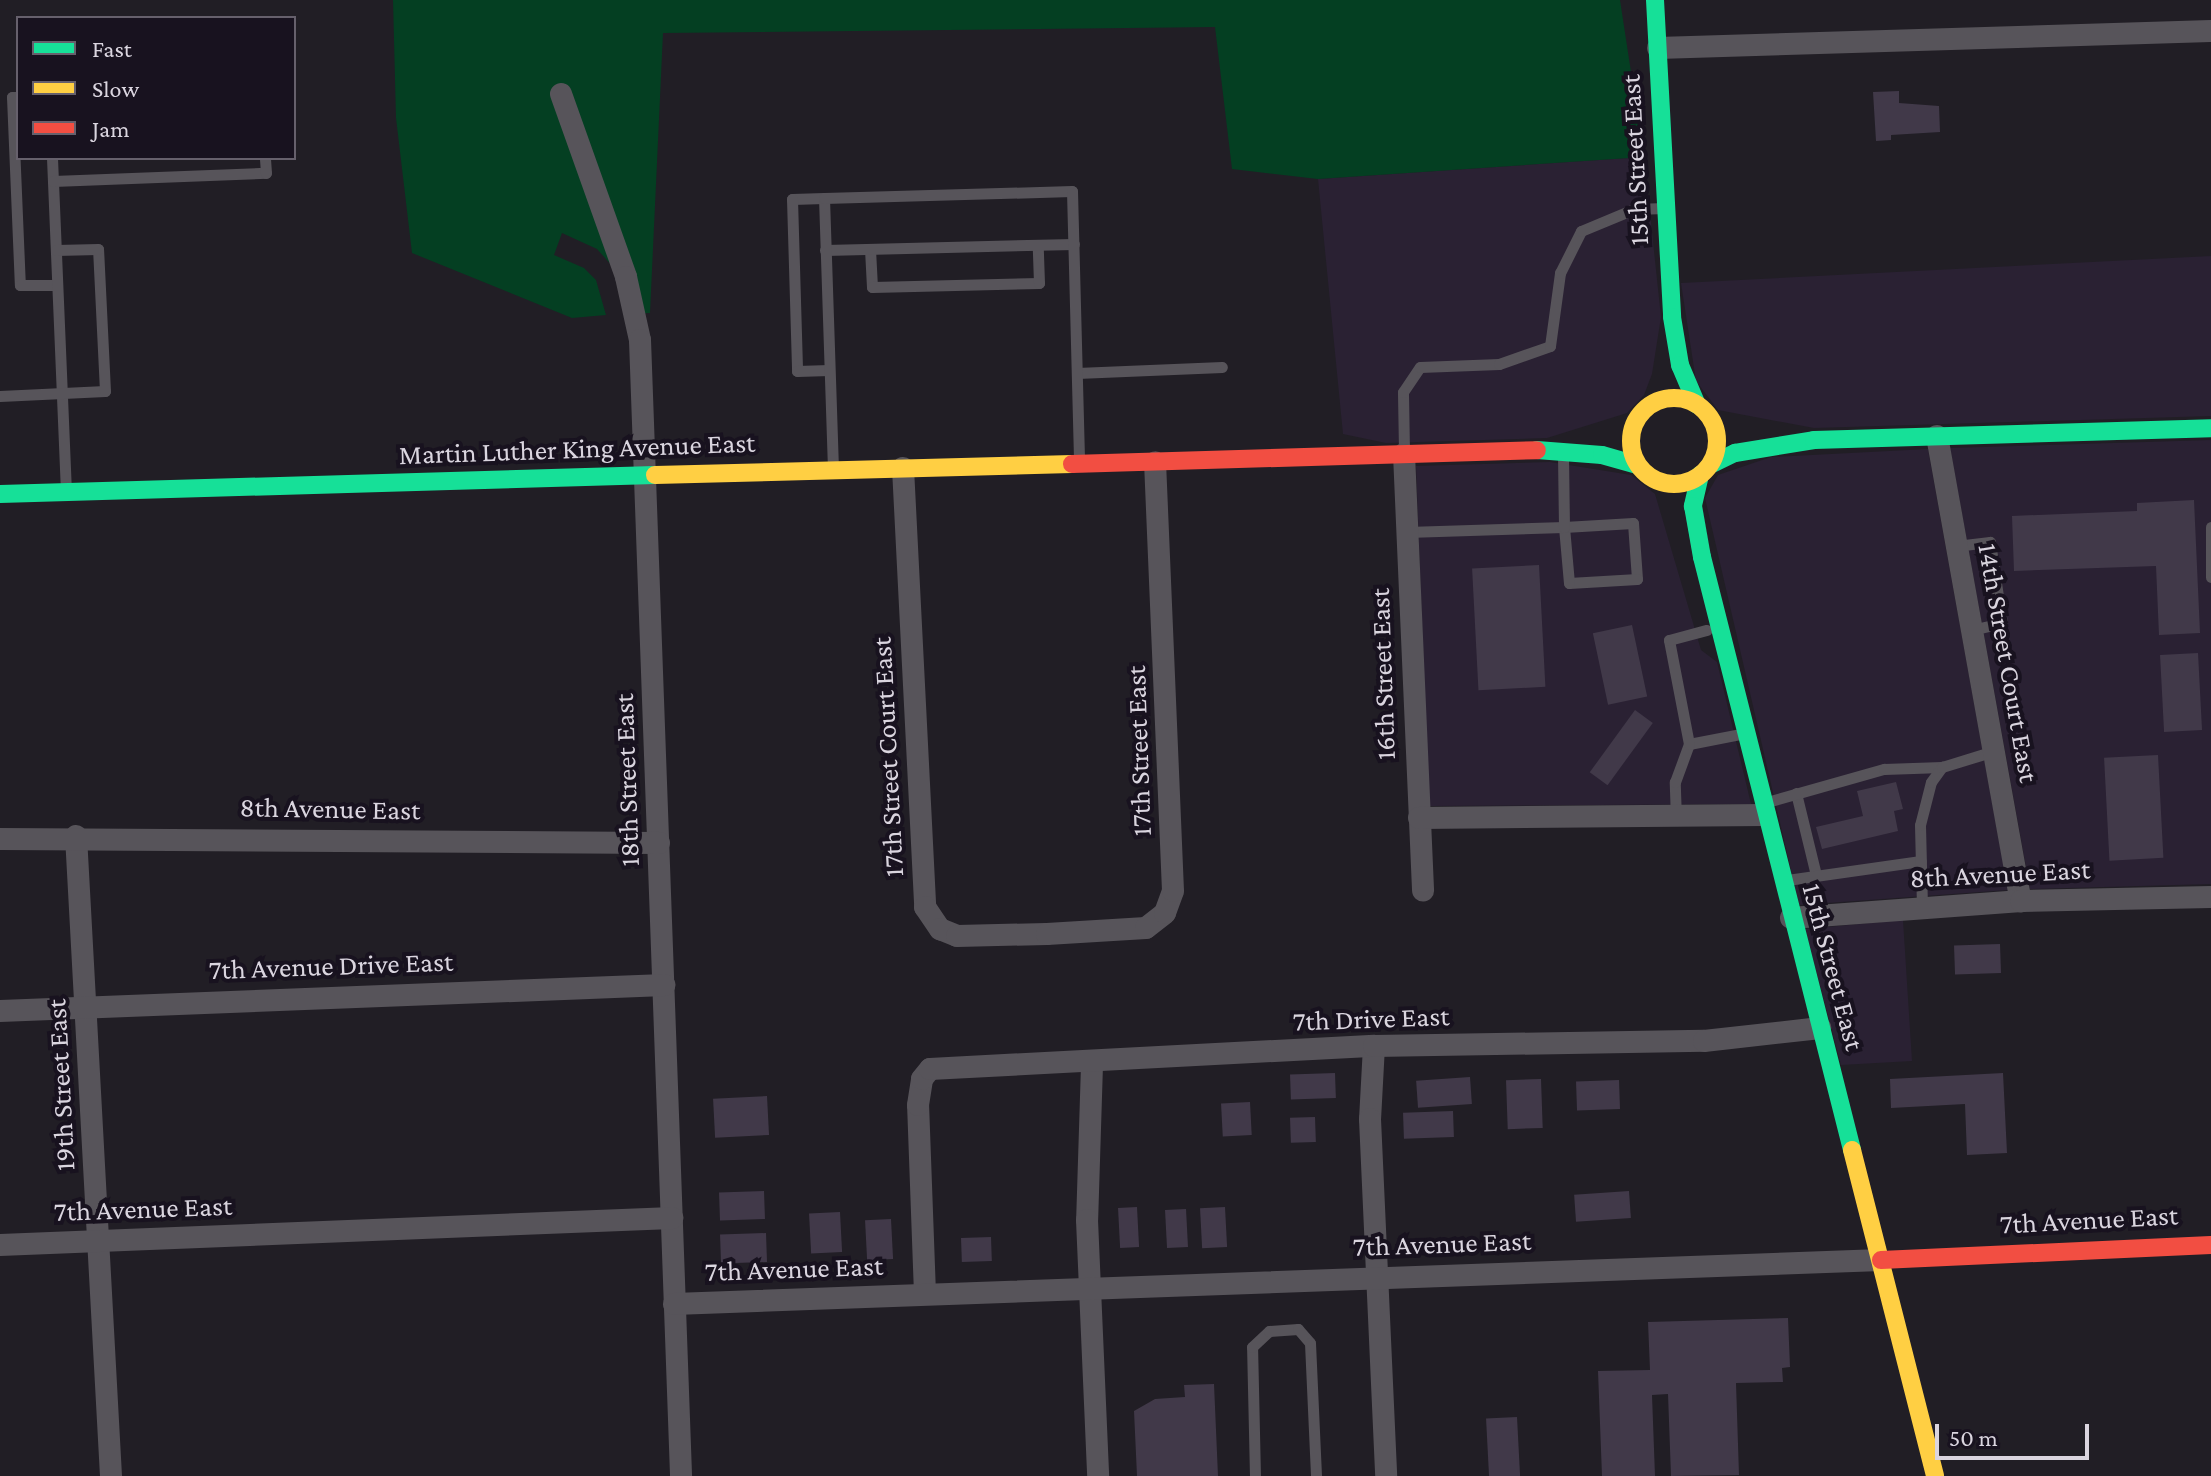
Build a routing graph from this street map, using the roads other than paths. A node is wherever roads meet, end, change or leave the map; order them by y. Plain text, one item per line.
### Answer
1 (1655, 0) edge
2 (2211, 31) edge
3 (1658, 48) junction
4 (561, 94) dead end
5 (16, 97) edge
6 (52, 160) edge
7 (265, 160) edge
8 (53, 181) junction
9 (824, 198) junction
10 (1665, 208) junction
11 (1074, 244) junction
12 (1038, 245) junction
13 (870, 249) junction
14 (56, 250) junction
15 (825, 250) junction
16 (57, 285) junction
17 (1672, 317) junction
18 (1222, 367) dead end
19 (829, 370) junction
20 (1077, 373) junction
21 (62, 394) junction
22 (0, 396) edge
23 (1651, 404) junction
24 (1697, 405) junction
25 (1713, 421) junction
26 (1635, 423) junction
27 (2211, 428) edge
28 (1937, 436) junction
29 (1814, 440) junction
30 (1556, 450) junction
31 (1404, 454) junction
32 (1155, 462) junction
33 (1079, 463) junction
34 (1638, 465) junction
35 (903, 468) junction
36 (833, 470) junction
37 (1705, 470) junction
38 (645, 475) junction
39 (1662, 483) junction
40 (66, 492) junction
41 (0, 494) edge
42 (1564, 527) junction
43 (2211, 527) edge
44 (1407, 532) junction
45 (1956, 546) junction
46 (2211, 577) edge
47 (1707, 630) junction
48 (1972, 630) junction
49 (1726, 654) junction
50 (1745, 733) junction
51 (1689, 744) junction
52 (1994, 751) junction
53 (1942, 767) junction
54 (1796, 793) junction
55 (1763, 809) junction
56 (1419, 818) junction
57 (1676, 819) junction
58 (76, 836) junction
59 (0, 839) edge
60 (659, 843) junction
61 (1921, 861) junction
62 (1816, 875) junction
63 (1781, 880) junction
64 (1423, 891) dead end
65 (2211, 897) edge
66 (2021, 901) junction
67 (1922, 907) junction
68 (1791, 918) junction
69 (1047, 934) joint
70 (664, 985) junction
71 (87, 1009) junction
72 (0, 1011) edge
73 (1820, 1028) junction
74 (1374, 1046) junction
75 (1092, 1065) junction
76 (672, 1218) junction
77 (100, 1241) junction
78 (0, 1245) edge
79 (2211, 1245) edge
80 (1881, 1260) junction
81 (1378, 1275) junction
82 (1092, 1289) junction
83 (925, 1294) junction
84 (674, 1304) junction
85 (111, 1476) edge
86 (681, 1476) edge
87 (1098, 1476) edge
88 (1255, 1476) edge
89 (1316, 1476) edge
90 (1386, 1476) edge
91 (1935, 1476) edge

1 - 3 street, 15th Street East
2 - 3 street
3 - 10 street, 15th Street East
4 - 38 street, 18th Street East
5 - 16 lane
6 - 8 lane
7 - 8 lane
8 - 14 lane
9 - 11 lane
9 - 15 lane
9 - 19 lane
10 - 17 street, 15th Street East
10 - 31 lane
11 - 12 lane
11 - 20 lane
12 - 13 lane
12 - 13 lane
13 - 15 lane
14 - 16 lane
14 - 21 lane
15 - 19 lane
16 - 21 lane
17 - 23 street, 15th Street East
17 - 24 street, 15th Street East
18 - 20 lane
19 - 36 lane
20 - 33 lane
21 - 22 lane
21 - 40 lane
23 - 24 street
23 - 26 street
24 - 25 street
25 - 29 street
25 - 37 street
26 - 30 street
26 - 34 street
27 - 28 street
28 - 29 street
28 - 45 street, 14th Street Court East
29 - 37 street
30 - 31 street, Martin Luther King Avenue East
30 - 34 street
30 - 42 lane
31 - 32 street, Martin Luther King Avenue East
31 - 44 street, 16th Street East
32 - 33 street, Martin Luther King Avenue East
32 - 69 street, 17th Street East
33 - 35 street, Martin Luther King Avenue East
34 - 39 street
35 - 36 street, Martin Luther King Avenue East
35 - 69 street, 17th Street Court East
36 - 38 street, Martin Luther King Avenue East
37 - 39 street
37 - 49 street
38 - 40 street, Martin Luther King Avenue East
38 - 60 street, 18th Street East
39 - 47 street, 15th Street East
40 - 41 street, Martin Luther King Avenue East
42 - 42 lane
42 - 44 lane
43 - 46 lane
44 - 56 street, 16th Street East
45 - 48 street, 14th Street Court East
45 - 48 lane
47 - 49 street, 15th Street East
47 - 51 lane
48 - 52 street, 14th Street Court East
49 - 50 street, 15th Street East
50 - 51 lane
50 - 55 street, 15th Street East
51 - 57 lane
52 - 53 lane
52 - 66 street, 14th Street Court East
53 - 54 lane
53 - 61 lane
54 - 55 lane
54 - 62 lane
55 - 57 street
55 - 63 street, 15th Street East
56 - 57 street
56 - 64 street, 16th Street East
58 - 59 street, 8th Avenue East
58 - 60 street, 8th Avenue East
58 - 71 street, 19th Street East
60 - 70 street, 18th Street East
61 - 62 lane
61 - 67 lane
62 - 63 lane
63 - 68 street, 15th Street East
65 - 66 street, 8th Avenue East
66 - 67 street, 8th Avenue East
67 - 68 street, 8th Avenue East
68 - 73 street, 15th Street East
70 - 71 street, 7th Avenue Drive East
70 - 76 street, 18th Street East
71 - 72 street, 7th Avenue Drive East
71 - 77 street, 19th Street East
73 - 74 street, 7th Drive East
73 - 80 street, 15th Street East
74 - 75 street, 7th Drive East
74 - 81 street
75 - 82 street
75 - 83 street, 7th Drive East
76 - 77 street, 7th Avenue East
76 - 84 street, 18th Street East
77 - 78 street, 7th Avenue East
77 - 85 street, 19th Street East
79 - 80 street, 7th Avenue East
80 - 81 street, 7th Avenue East
80 - 91 street, 15th Street East
81 - 82 street, 7th Avenue East
81 - 90 street
82 - 83 street, 7th Avenue East
82 - 87 street
83 - 84 street, 7th Avenue East
84 - 86 street, 18th Street East
88 - 89 lane

